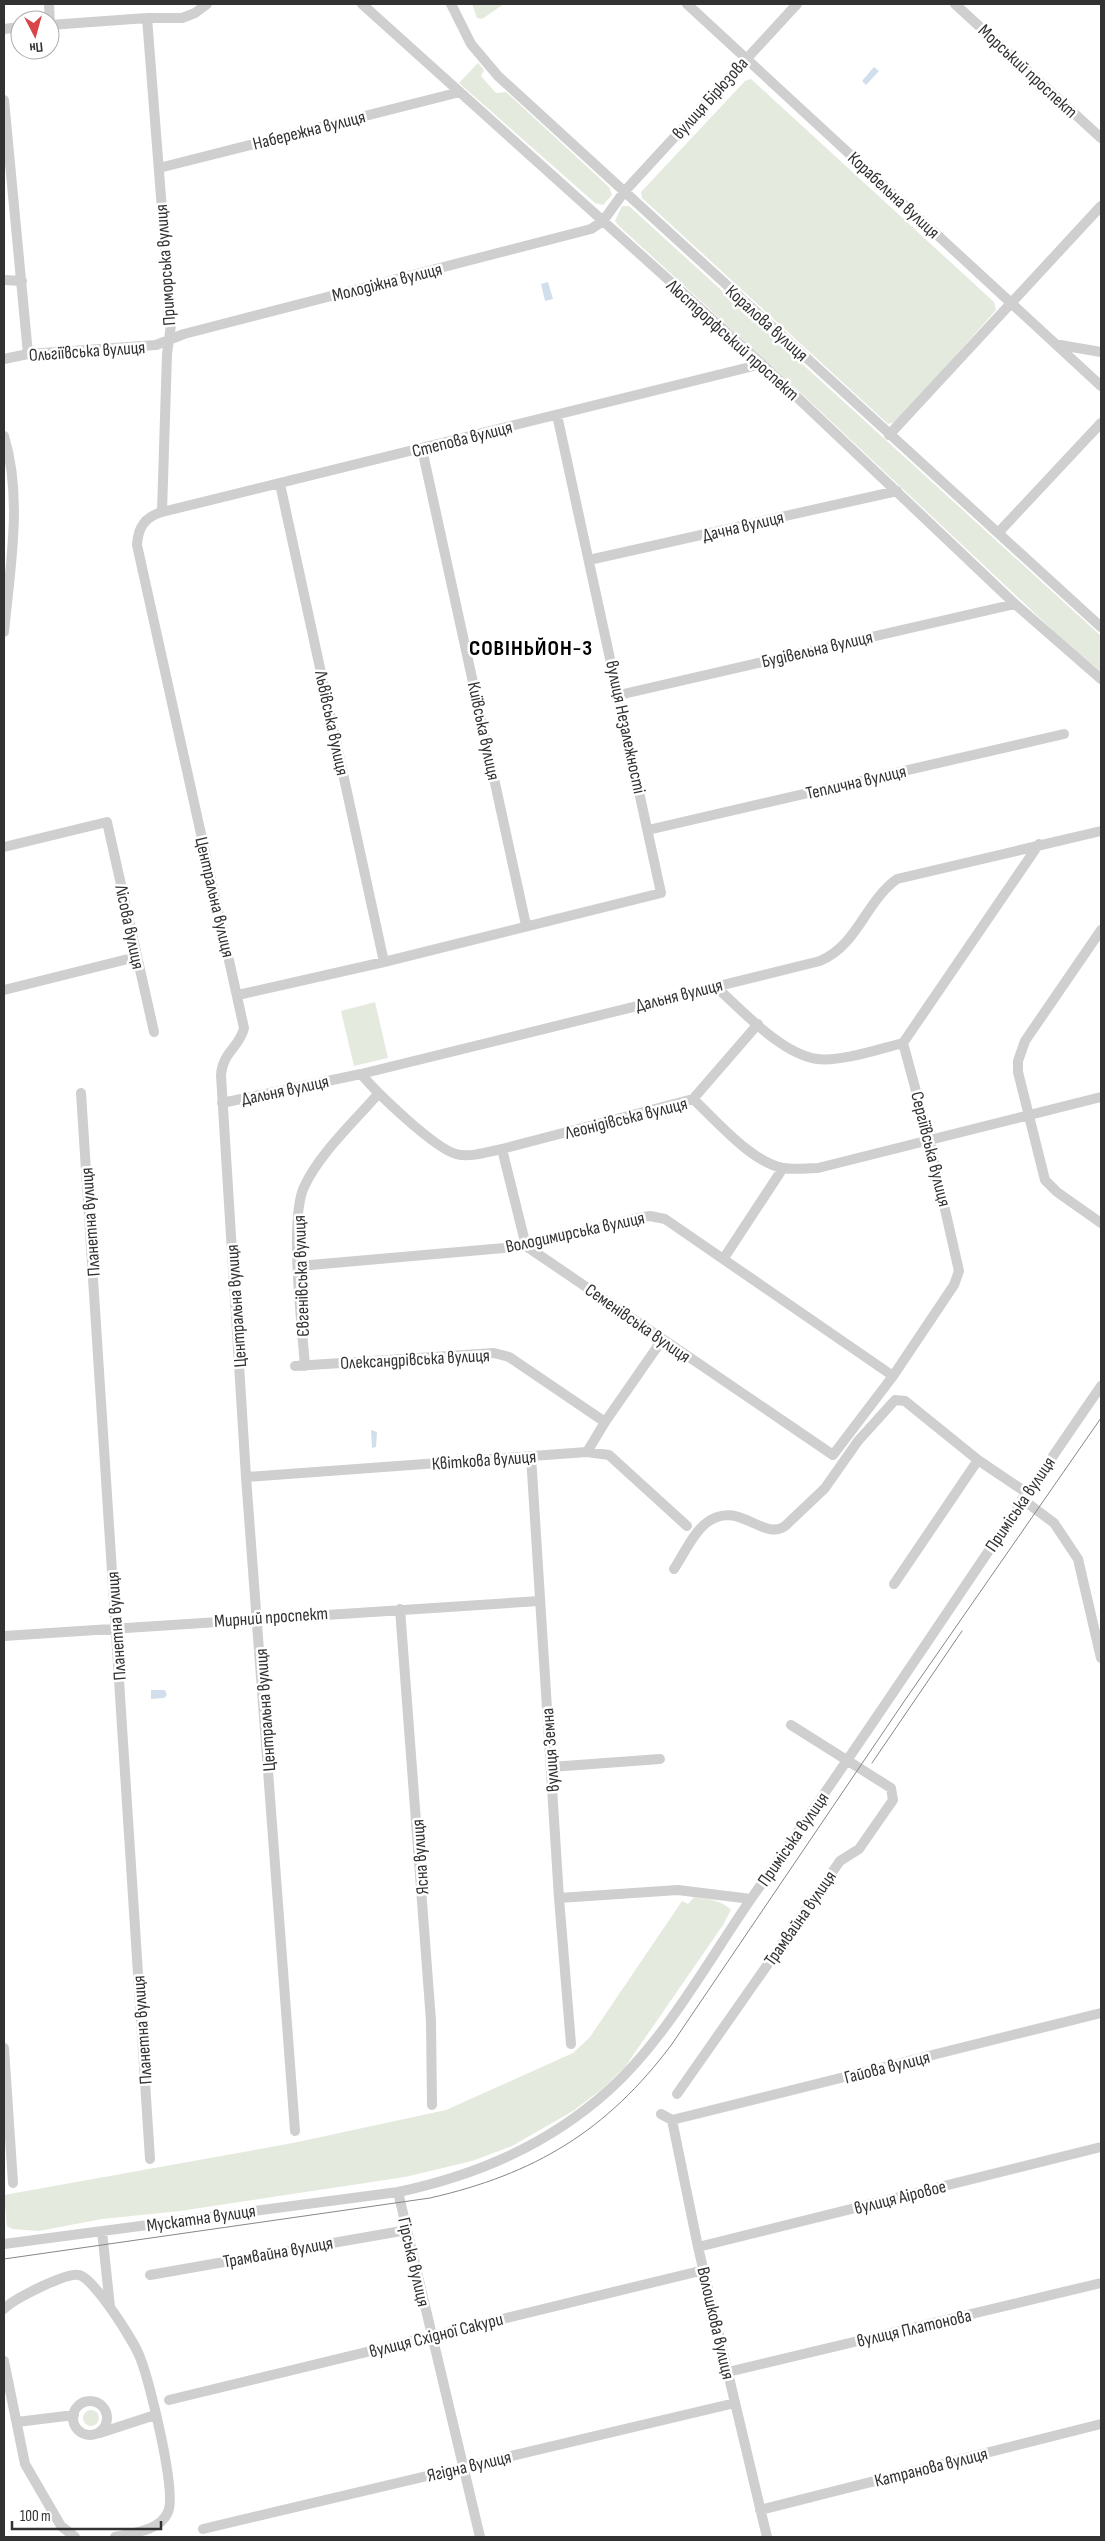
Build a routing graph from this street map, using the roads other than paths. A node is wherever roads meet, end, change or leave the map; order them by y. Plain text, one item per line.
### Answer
1 (207, 4) edge
2 (362, 4) edge
3 (451, 4) edge
4 (687, 4) edge
5 (796, 4) edge
6 (955, 4) edge
7 (147, 18) junction
8 (60, 23) edge
9 (745, 59) junction
10 (460, 92) junction
11 (4, 100) edge
12 (1101, 138) edge
13 (159, 168) junction
14 (624, 192) junction
15 (1101, 206) edge
16 (602, 221) junction
17 (4, 280) edge
18 (22, 281) junction
19 (1012, 304) junction
20 (169, 339) junction
21 (1060, 346) junction
22 (1101, 352) edge
23 (28, 354) junction
24 (4, 359) edge
25 (762, 364) junction
26 (1101, 386) edge
27 (557, 415) junction
28 (1101, 423) edge
29 (889, 435) junction
30 (4, 436) edge
31 (422, 449) junction
32 (280, 484) junction
33 (897, 491) junction
34 (162, 512) junction
35 (998, 533) junction
36 (589, 560) junction
37 (1015, 604) junction
38 (1101, 625) edge
39 (4, 632) edge
40 (1101, 679) edge
41 (619, 695) junction
42 (1064, 734) dead end
43 (648, 830) junction
44 (1101, 831) edge
45 (1039, 844) junction
46 (4, 847) edge
47 (526, 925) junction
48 (1101, 930) edge
49 (136, 957) junction
50 (384, 962) junction
51 (715, 986) junction
52 (4, 990) edge
53 (238, 995) junction
54 (758, 1024) junction
55 (154, 1032) dead end
56 (903, 1044) junction
57 (361, 1074) junction
58 (81, 1093) dead end
59 (378, 1094) junction
60 (1101, 1097) edge
61 (693, 1099) junction
62 (222, 1104) junction
63 (1027, 1115) junction
64 (929, 1139) junction
65 (502, 1149) junction
66 (783, 1168) junction
67 (1101, 1223) edge
68 (526, 1246) junction
69 (724, 1258) junction
70 (299, 1266) junction
71 (662, 1340) junction
72 (300, 1366) joint
73 (893, 1376) junction
74 (1101, 1386) edge
75 (605, 1422) junction
76 (587, 1452) junction
77 (834, 1455) joint
78 (531, 1456) junction
79 (978, 1460) junction
80 (246, 1477) junction
81 (1025, 1496) junction
82 (687, 1526) dead end
83 (674, 1569) dead end
84 (894, 1584) dead end
85 (539, 1601) junction
86 (400, 1609) junction
87 (258, 1618) junction
88 (116, 1628) junction
89 (4, 1636) edge
90 (1101, 1658) edge
91 (790, 1725) dead end
92 (660, 1759) dead end
93 (848, 1760) junction
94 (551, 1767) junction
95 (558, 1898) junction
96 (751, 1899) junction
97 (1101, 2013) edge
98 (571, 2044) dead end
99 (4, 2048) edge
100 (677, 2094) dead end
101 (432, 2105) dead end
102 (661, 2114) dead end
103 (672, 2120) junction
104 (295, 2131) dead end
105 (1101, 2147) edge
106 (150, 2159) dead end
107 (12, 2183) dead end
108 (398, 2192) junction
109 (407, 2230) junction
110 (102, 2231) junction
111 (4, 2244) edge
112 (698, 2246) junction
113 (704, 2270) junction
114 (150, 2275) dead end
115 (1101, 2283) edge
116 (110, 2308) junction
117 (4, 2309) edge
118 (432, 2336) junction
119 (4, 2361) edge
120 (728, 2372) junction
121 (169, 2400) dead end
122 (735, 2404) junction
123 (74, 2415) junction
124 (155, 2415) junction
125 (16, 2422) junction
126 (1101, 2424) edge
127 (99, 2433) junction
128 (463, 2468) junction
129 (760, 2510) junction
130 (203, 2529) dead end
131 (763, 2536) edge
132 (75, 2537) edge
133 (115, 2537) edge
134 (480, 2537) edge

1 - 7 street
2 - 10 street, Люстдорфський проспект
3 - 14 street, Коралова вулиця
4 - 9 street, Корабельна вулиця
5 - 9 street, вулиця Бірюзова
6 - 12 street, Морський проспект
7 - 8 street
7 - 13 street, Приморська вулиця
9 - 14 street, вулиця Бірюзова
9 - 19 street, Корабельна вулиця
10 - 13 street, Набережна вулиця
10 - 16 street, Люстдорфський проспект
11 - 18 street
13 - 20 street, Приморська вулиця
14 - 16 street, вулиця Бірюзова
14 - 29 street, Коралова вулиця
15 - 19 street
16 - 20 street, Молодіжна вулиця
16 - 25 street, Люстдорфський проспект
17 - 18 street
18 - 23 street
19 - 21 street, Корабельна вулиця
19 - 29 street
20 - 23 street, Ольгіївська вулиця
20 - 34 street, Приморська вулиця
21 - 22 street
21 - 26 street, Корабельна вулиця
23 - 24 street, Ольгіївська вулиця
25 - 27 street, Степова вулиця
25 - 33 street, Люстдорфський проспект
27 - 31 street, Степова вулиця
27 - 36 street, вулиця Незалежності
28 - 35 street
29 - 35 street, Коралова вулиця
30 - 39 street
31 - 32 street, Степова вулиця
31 - 47 street, Київська вулиця
32 - 34 street, Степова вулиця
32 - 50 street, Львівська вулиця
33 - 36 street, Дачна вулиця
33 - 37 street, Люстдорфський проспект
34 - 53 street, Центральна вулиця
35 - 38 street, Коралова вулиця
36 - 41 street, вулиця Незалежності
37 - 40 street, Люстдорфський проспект
37 - 41 street, Будівельна вулиця
41 - 43 street, вулиця Незалежності
42 - 43 street, Теплична вулиця
43 - 47 street, вулиця Незалежності
44 - 45 street, Дальня вулиця
45 - 51 street, Дальня вулиця
45 - 56 street
46 - 49 street, Лісова вулиця
47 - 50 street
48 - 63 street
49 - 52 street
49 - 55 street, Лісова вулиця
50 - 53 street
51 - 54 street
51 - 57 street, Дальня вулиця
53 - 62 street, Центральна вулиця
54 - 56 street
54 - 61 street
56 - 64 street, Сергіївська вулиця
57 - 59 street, Леонідівська вулиця
57 - 62 street, Дальня вулиця
58 - 88 street, Планетна вулиця
59 - 65 street, Леонідівська вулиця
59 - 70 street, Євгенівська вулиця
60 - 63 street, Леонідівська вулиця
61 - 65 street, Леонідівська вулиця
61 - 66 street, Леонідівська вулиця
62 - 80 street, Центральна вулиця
63 - 64 street, Леонідівська вулиця
63 - 67 street
64 - 66 street, Леонідівська вулиця
64 - 73 street, Сергіївська вулиця
65 - 68 street
66 - 69 street
68 - 69 street, Володимирська вулиця
68 - 70 street, Володимирська вулиця
68 - 71 street, Семенівська вулиця
69 - 73 street, Володимирська вулиця
70 - 72 street, Євгенівська вулиця
71 - 75 street
71 - 77 street, Семенівська вулиця
72 - 75 street, Олександрівська вулиця
73 - 77 street, Сергіївська вулиця
74 - 81 street, Приміська вулиця
75 - 76 street
76 - 78 street, Квіткова вулиця
76 - 82 street, Квіткова вулиця
78 - 80 street, Квіткова вулиця
78 - 85 street, вулиця Земна
79 - 81 street
79 - 83 street
79 - 84 street
80 - 87 street, Центральна вулиця
81 - 90 street
81 - 93 street, Приміська вулиця
85 - 86 street, Мирний проспект
85 - 94 street, вулиця Земна
86 - 87 street, Мирний проспект
86 - 101 street, Ясна вулиця
87 - 88 street, Мирний проспект
87 - 104 street, Центральна вулиця
88 - 89 street, Мирний проспект
88 - 106 street, Планетна вулиця
91 - 93 street, Трамвайна вулиця
92 - 94 street
93 - 96 street, Приміська вулиця
93 - 100 street, Трамвайна вулиця
94 - 95 street, вулиця Земна
95 - 96 street
95 - 98 street, вулиця Земна
96 - 108 street, Приміська вулиця
97 - 103 street, Гайова вулиця
99 - 107 street
102 - 103 street
103 - 112 street, Волошкова вулиця
105 - 112 street, вулиця Аіровое
108 - 109 street, Гірська вулиця
108 - 110 street, Мускатна вулиця
109 - 114 street, Трамвайна вулиця
109 - 118 street, Гірська вулиця
110 - 111 street, Мускатна вулиця
110 - 116 street
112 - 113 street, Волошкова вулиця
113 - 118 street, вулиця Східної Сакури
113 - 120 street, Волошкова вулиця
115 - 120 street, вулиця Платонова
116 - 117 street
116 - 124 street
118 - 121 street, вулиця Східної Сакури
118 - 128 street, Гірська вулиця
119 - 125 street
120 - 122 street, Волошкова вулиця
122 - 128 street, Ягідна вулиця
122 - 129 street, Волошкова вулиця
123 - 125 street
123 - 127 street
123 - 127 street
124 - 127 street
124 - 133 street
125 - 132 street
126 - 129 street, Катранова вулиця
128 - 130 street, Ягідна вулиця
128 - 134 street, Гірська вулиця
129 - 131 street, Волошкова вулиця

